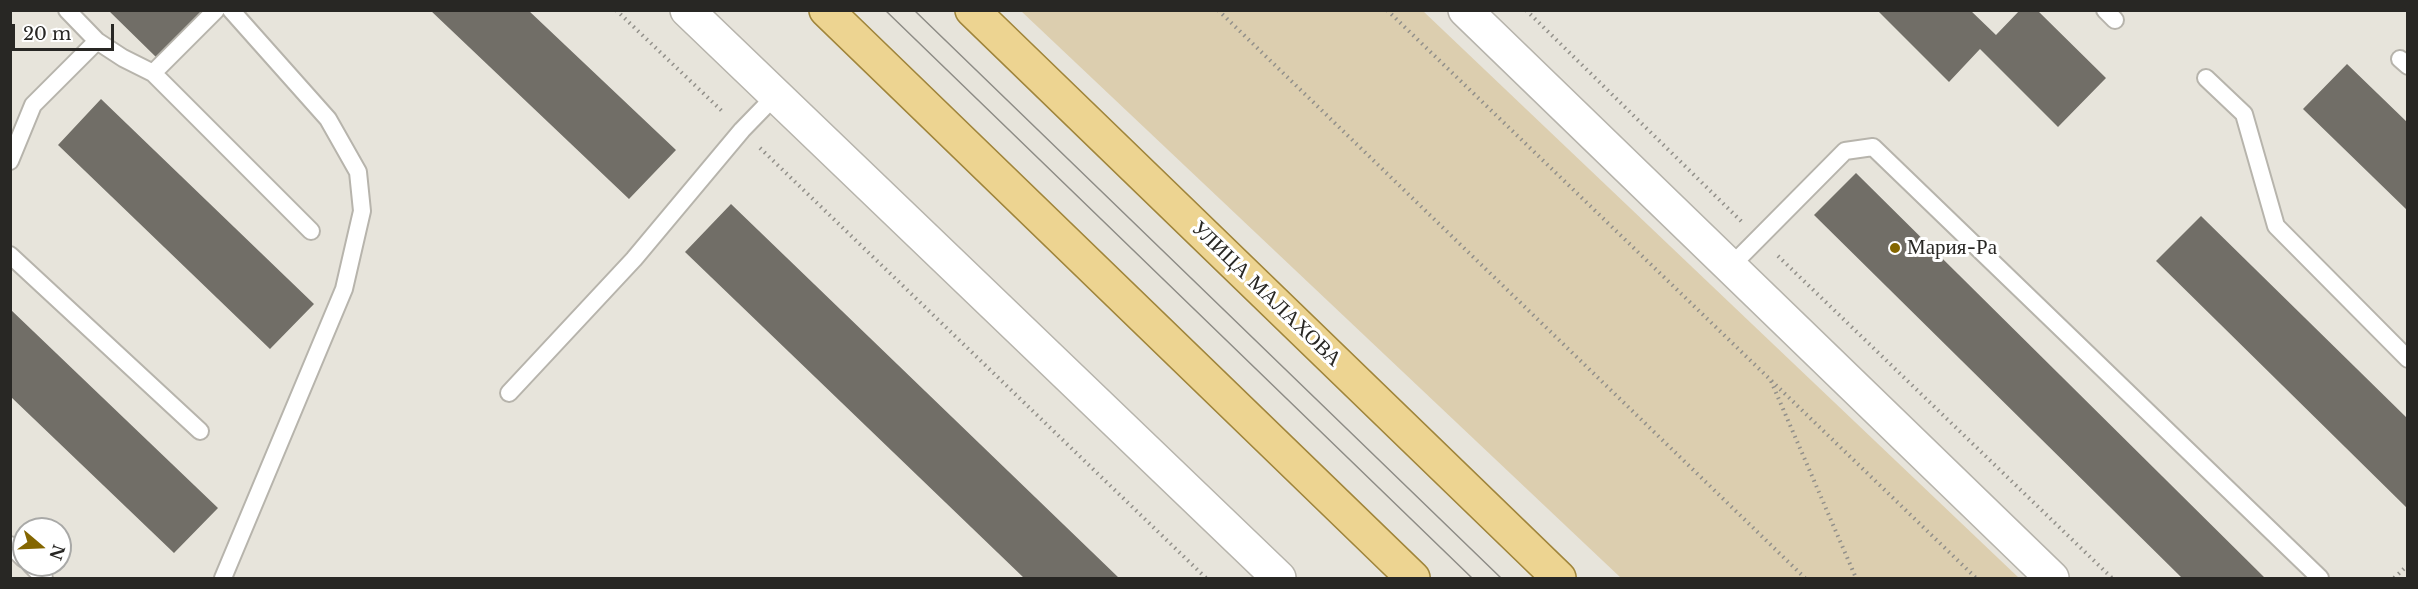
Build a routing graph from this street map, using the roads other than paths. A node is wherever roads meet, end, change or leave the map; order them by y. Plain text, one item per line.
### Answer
1 (67, 10) edge
2 (216, 10) edge
3 (231, 10) edge
4 (687, 10) edge
5 (826, 10) edge
6 (972, 10) edge
7 (1465, 10) edge
8 (97, 41) junction
9 (153, 73) junction
10 (2206, 78) dead end
11 (776, 95) junction
12 (10, 161) edge
13 (311, 231) dead end
14 (10, 255) edge
15 (1729, 268) junction
16 (2408, 358) edge
17 (509, 393) dead end
18 (200, 431) dead end
19 (1275, 577) edge
20 (223, 579) edge
21 (1413, 579) edge
22 (1559, 579) edge
23 (2052, 579) edge
24 (2320, 579) edge

1 - 8 lane
2 - 9 lane
3 - 20 lane
4 - 11 street
5 - 21 main road
6 - 22 main road, УЛИЦА МАЛАХОВА
7 - 15 street
8 - 9 lane
8 - 12 lane
9 - 13 lane
10 - 16 lane
11 - 17 lane
11 - 19 street
14 - 18 lane
15 - 23 street
15 - 24 lane

